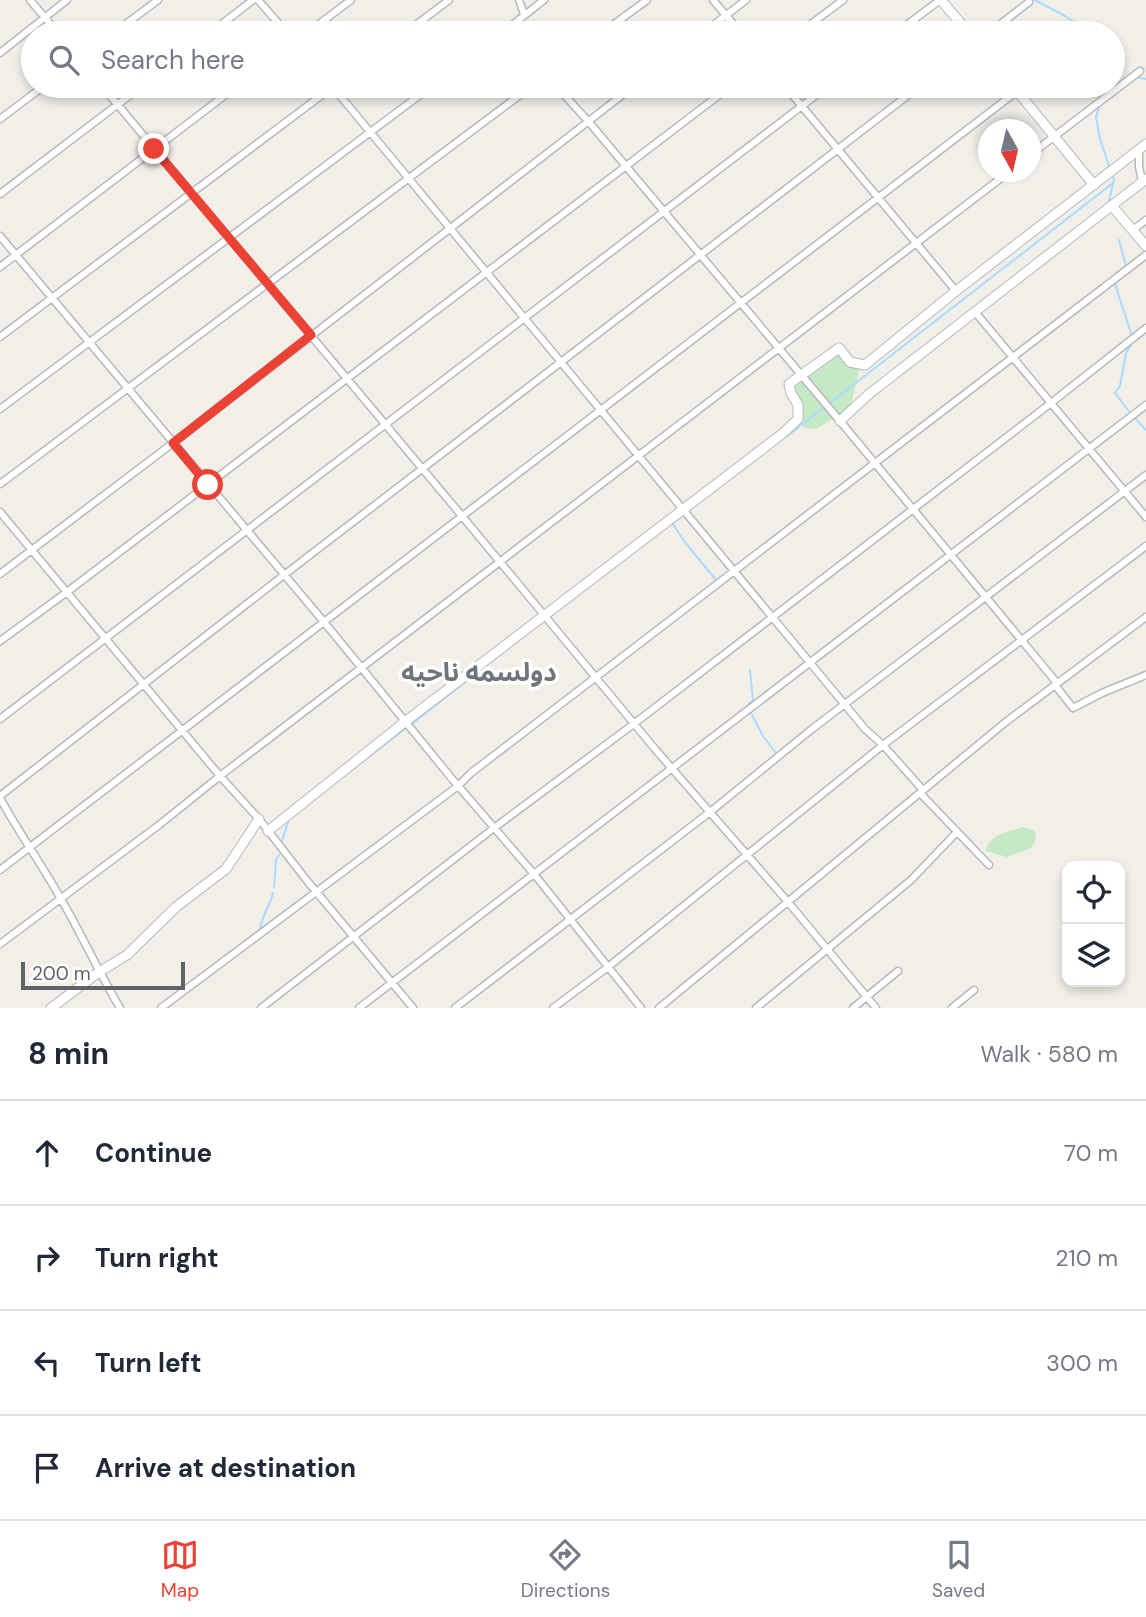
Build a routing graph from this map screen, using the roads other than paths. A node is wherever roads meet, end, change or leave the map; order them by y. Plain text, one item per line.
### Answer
1 (30, 0) edge
2 (67, 0) edge
3 (158, 0) edge
4 (256, 0) edge
5 (351, 0) edge
6 (449, 0) edge
7 (519, 0) edge
8 (544, 0) edge
9 (647, 0) edge
10 (713, 0) edge
11 (746, 0) edge
12 (843, 0) edge
13 (941, 0) edge
14 (1029, 2) dead end
15 (524, 14) junction
16 (726, 15) junction
17 (45, 18) junction
18 (41, 21) edge
19 (48, 21) edge
20 (130, 21) edge
21 (227, 21) edge
22 (276, 21) edge
23 (323, 21) edge
24 (420, 21) edge
25 (519, 21) edge
26 (618, 21) edge
27 (718, 21) edge
28 (731, 21) edge
29 (815, 21) edge
30 (912, 21) edge
31 (959, 21) edge
32 (1004, 21) edge
33 (21, 36) edge
34 (0, 52) edge
35 (1140, 71) dead end
36 (1125, 82) edge
37 (28, 98) edge
38 (111, 98) edge
39 (126, 98) edge
40 (221, 98) edge
41 (317, 98) edge
42 (343, 98) edge
43 (416, 98) edge
44 (516, 98) edge
45 (567, 98) edge
46 (618, 98) edge
47 (714, 98) edge
48 (796, 98) edge
49 (812, 98) edge
50 (904, 98) edge
51 (1004, 98) edge
52 (1026, 98) edge
53 (1105, 98) edge
54 (117, 105) junction
55 (802, 105) junction
56 (0, 119) edge
57 (588, 121) junction
58 (371, 132) junction
59 (1055, 136) junction
60 (1041, 147) edge
61 (1142, 147) edge
62 (154, 149) junction
63 (838, 149) junction
64 (625, 166) junction
65 (409, 177) junction
66 (1144, 181) edge
67 (996, 182) edge
68 (1094, 185) junction
69 (192, 193) junction
70 (0, 194) edge
71 (878, 197) junction
72 (1112, 206) junction
73 (663, 211) junction
74 (1146, 220) edge
75 (450, 227) junction
76 (1133, 230) junction
77 (0, 236) edge
78 (230, 239) junction
79 (916, 243) junction
80 (1146, 246) edge
81 (16, 255) junction
82 (700, 255) junction
83 (1146, 255) edge
84 (0, 267) edge
85 (487, 271) junction
86 (267, 283) junction
87 (956, 291) junction
88 (52, 298) junction
89 (740, 303) junction
90 (975, 312) junction
91 (525, 317) junction
92 (1146, 328) edge
93 (311, 335) junction
94 (0, 337) edge
95 (90, 343) junction
96 (778, 349) junction
97 (1013, 357) junction
98 (562, 362) junction
99 (800, 375) junction
100 (347, 378) junction
101 (127, 388) junction
102 (1051, 403) junction
103 (1146, 405) edge
104 (0, 410) edge
105 (601, 410) junction
106 (840, 421) junction
107 (386, 424) junction
108 (173, 443) junction
109 (1089, 449) junction
110 (639, 456) junction
111 (874, 464) junction
112 (423, 468) junction
113 (1146, 475) edge
114 (0, 484) edge
115 (208, 485) junction
116 (1125, 491) junction
117 (684, 509) junction
118 (912, 510) junction
119 (0, 512) edge
120 (462, 516) junction
121 (1146, 517) edge
122 (246, 530) junction
123 (1146, 546) edge
124 (32, 550) junction
125 (950, 555) junction
126 (500, 562) junction
127 (735, 570) junction
128 (0, 574) edge
129 (284, 575) junction
130 (67, 592) junction
131 (985, 597) junction
132 (544, 615) junction
133 (773, 617) junction
134 (1146, 617) edge
135 (324, 622) junction
136 (106, 638) junction
137 (1021, 640) junction
138 (0, 641) edge
139 (811, 662) junction
140 (361, 668) junction
141 (1146, 675) edge
142 (596, 677) junction
143 (1056, 684) junction
144 (144, 685) junction
145 (845, 704) junction
146 (0, 719) edge
147 (406, 721) junction
148 (635, 723) junction
149 (182, 730) junction
150 (883, 745) junction
151 (672, 769) junction
152 (220, 776) junction
153 (458, 786) junction
154 (921, 792) junction
155 (0, 797) edge
156 (710, 812) junction
157 (259, 819) junction
158 (494, 828) junction
159 (268, 831) junction
160 (957, 832) junction
161 (29, 848) junction
162 (747, 856) junction
163 (989, 865) dead end
164 (0, 870) edge
165 (534, 874) junction
166 (316, 892) junction
167 (61, 899) junction
168 (788, 902) junction
169 (571, 920) junction
170 (355, 937) junction
171 (0, 944) edge
172 (827, 949) junction
173 (608, 967) junction
174 (898, 971) dead end
175 (99, 972) junction
176 (392, 982) junction
177 (974, 990) dead end
178 (866, 996) junction
179 (51, 1008) edge
180 (120, 1008) edge
181 (161, 1008) edge
182 (261, 1008) edge
183 (359, 1008) edge
184 (413, 1008) edge
185 (455, 1008) edge
186 (553, 1008) edge
187 (641, 1008) edge
188 (659, 1008) edge
189 (756, 1008) edge
190 (853, 1008) edge
191 (876, 1008) edge
192 (952, 1008) edge

1 - 17 street
2 - 17 street
3 - 20 street
4 - 21 street
4 - 22 street
5 - 23 street
6 - 24 street
7 - 15 street
8 - 15 street
9 - 26 street
10 - 16 street
11 - 16 street
12 - 29 street
13 - 30 street
13 - 31 street
14 - 32 street
15 - 25 street
16 - 27 street
16 - 28 street
17 - 18 street
17 - 19 street
33 - 34 street
35 - 36 street
37 - 56 street
38 - 54 street
39 - 54 street
40 - 62 street
41 - 69 street
42 - 58 street
43 - 58 street
44 - 65 street
45 - 57 street
46 - 57 street
47 - 64 street
48 - 55 street
49 - 55 street
50 - 63 street
51 - 71 street
52 - 59 street
53 - 59 street
54 - 62 street
54 - 70 street
55 - 63 street
55 - 73 street
57 - 64 street
57 - 75 street
58 - 65 street
58 - 78 street
59 - 60 street
59 - 68 street
61 - 66 street
61 - 68 street
62 - 69 street
62 - 81 street
63 - 71 street
63 - 82 street
64 - 73 street
64 - 85 street
65 - 75 street
65 - 86 street
66 - 72 street
67 - 79 street
68 - 87 street
69 - 78 street
69 - 88 street
71 - 79 street
71 - 89 street
72 - 76 street
72 - 90 street
73 - 82 street
73 - 91 street
74 - 76 street
75 - 85 street
75 - 93 street
76 - 80 street
77 - 81 street
78 - 86 street
78 - 95 street
79 - 87 street
79 - 96 street
81 - 84 street
81 - 88 street
82 - 89 street
82 - 98 street
83 - 97 street
85 - 91 street
85 - 100 street
86 - 93 street
86 - 101 street
87 - 99 street
88 - 94 street
88 - 95 street
89 - 96 street
89 - 105 street
90 - 97 street
90 - 106 street
91 - 98 street
91 - 107 street
92 - 102 street
93 - 100 street
93 - 108 street
95 - 101 street
95 - 104 street
96 - 99 street
96 - 110 street
97 - 102 street
97 - 111 street
98 - 105 street
98 - 112 street
99 - 106 street
99 - 117 street
100 - 107 street
100 - 115 street
101 - 108 street
101 - 114 street
102 - 109 street
102 - 118 street
103 - 109 street
105 - 110 street
105 - 120 street
106 - 111 street
107 - 112 street
107 - 122 street
108 - 115 street
108 - 124 street
109 - 116 street
109 - 125 street
110 - 117 street
110 - 126 street
111 - 118 street
111 - 127 street
112 - 120 street
112 - 129 street
113 - 116 street
115 - 122 street
115 - 130 street
116 - 121 street
116 - 131 street
117 - 127 street
117 - 132 street
118 - 125 street
118 - 133 street
119 - 124 street
120 - 126 street
120 - 135 street
122 - 129 street
122 - 136 street
123 - 137 street
124 - 128 street
124 - 130 street
125 - 131 street
125 - 139 street
126 - 132 street
126 - 140 street
127 - 133 street
127 - 142 street
129 - 135 street
129 - 144 street
130 - 136 street
130 - 138 street
131 - 137 street
131 - 145 street
132 - 142 street
132 - 147 street
133 - 139 street
133 - 148 street
134 - 143 street
135 - 140 street
135 - 149 street
136 - 144 street
136 - 146 street
137 - 143 street
137 - 150 street
139 - 145 street
139 - 151 street
140 - 147 street
140 - 152 street
141 - 143 street
142 - 148 street
142 - 153 street
143 - 154 street
144 - 149 street
144 - 155 street
145 - 150 street
145 - 156 street
147 - 153 street
147 - 159 street
148 - 151 street
148 - 158 street
149 - 152 street
149 - 161 street
150 - 154 street
150 - 162 street
151 - 156 street
151 - 165 street
152 - 157 street
152 - 167 street
153 - 158 street
153 - 166 street
154 - 160 street
154 - 168 street
155 - 161 street
156 - 162 street
156 - 169 street
157 - 159 street
157 - 175 street
158 - 165 street
158 - 170 street
159 - 166 street
160 - 163 street
160 - 172 street
161 - 164 street
161 - 167 street
162 - 168 street
162 - 173 street
165 - 169 street
165 - 176 street
166 - 170 street
166 - 181 street
167 - 171 street
167 - 175 street
168 - 172 street
168 - 188 street
169 - 173 street
169 - 185 street
170 - 176 street
170 - 182 street
172 - 178 street
172 - 189 street
173 - 186 street
173 - 187 street
174 - 178 street
175 - 179 street
175 - 180 street
176 - 183 street
176 - 184 street
177 - 192 street
178 - 190 street
178 - 191 street

